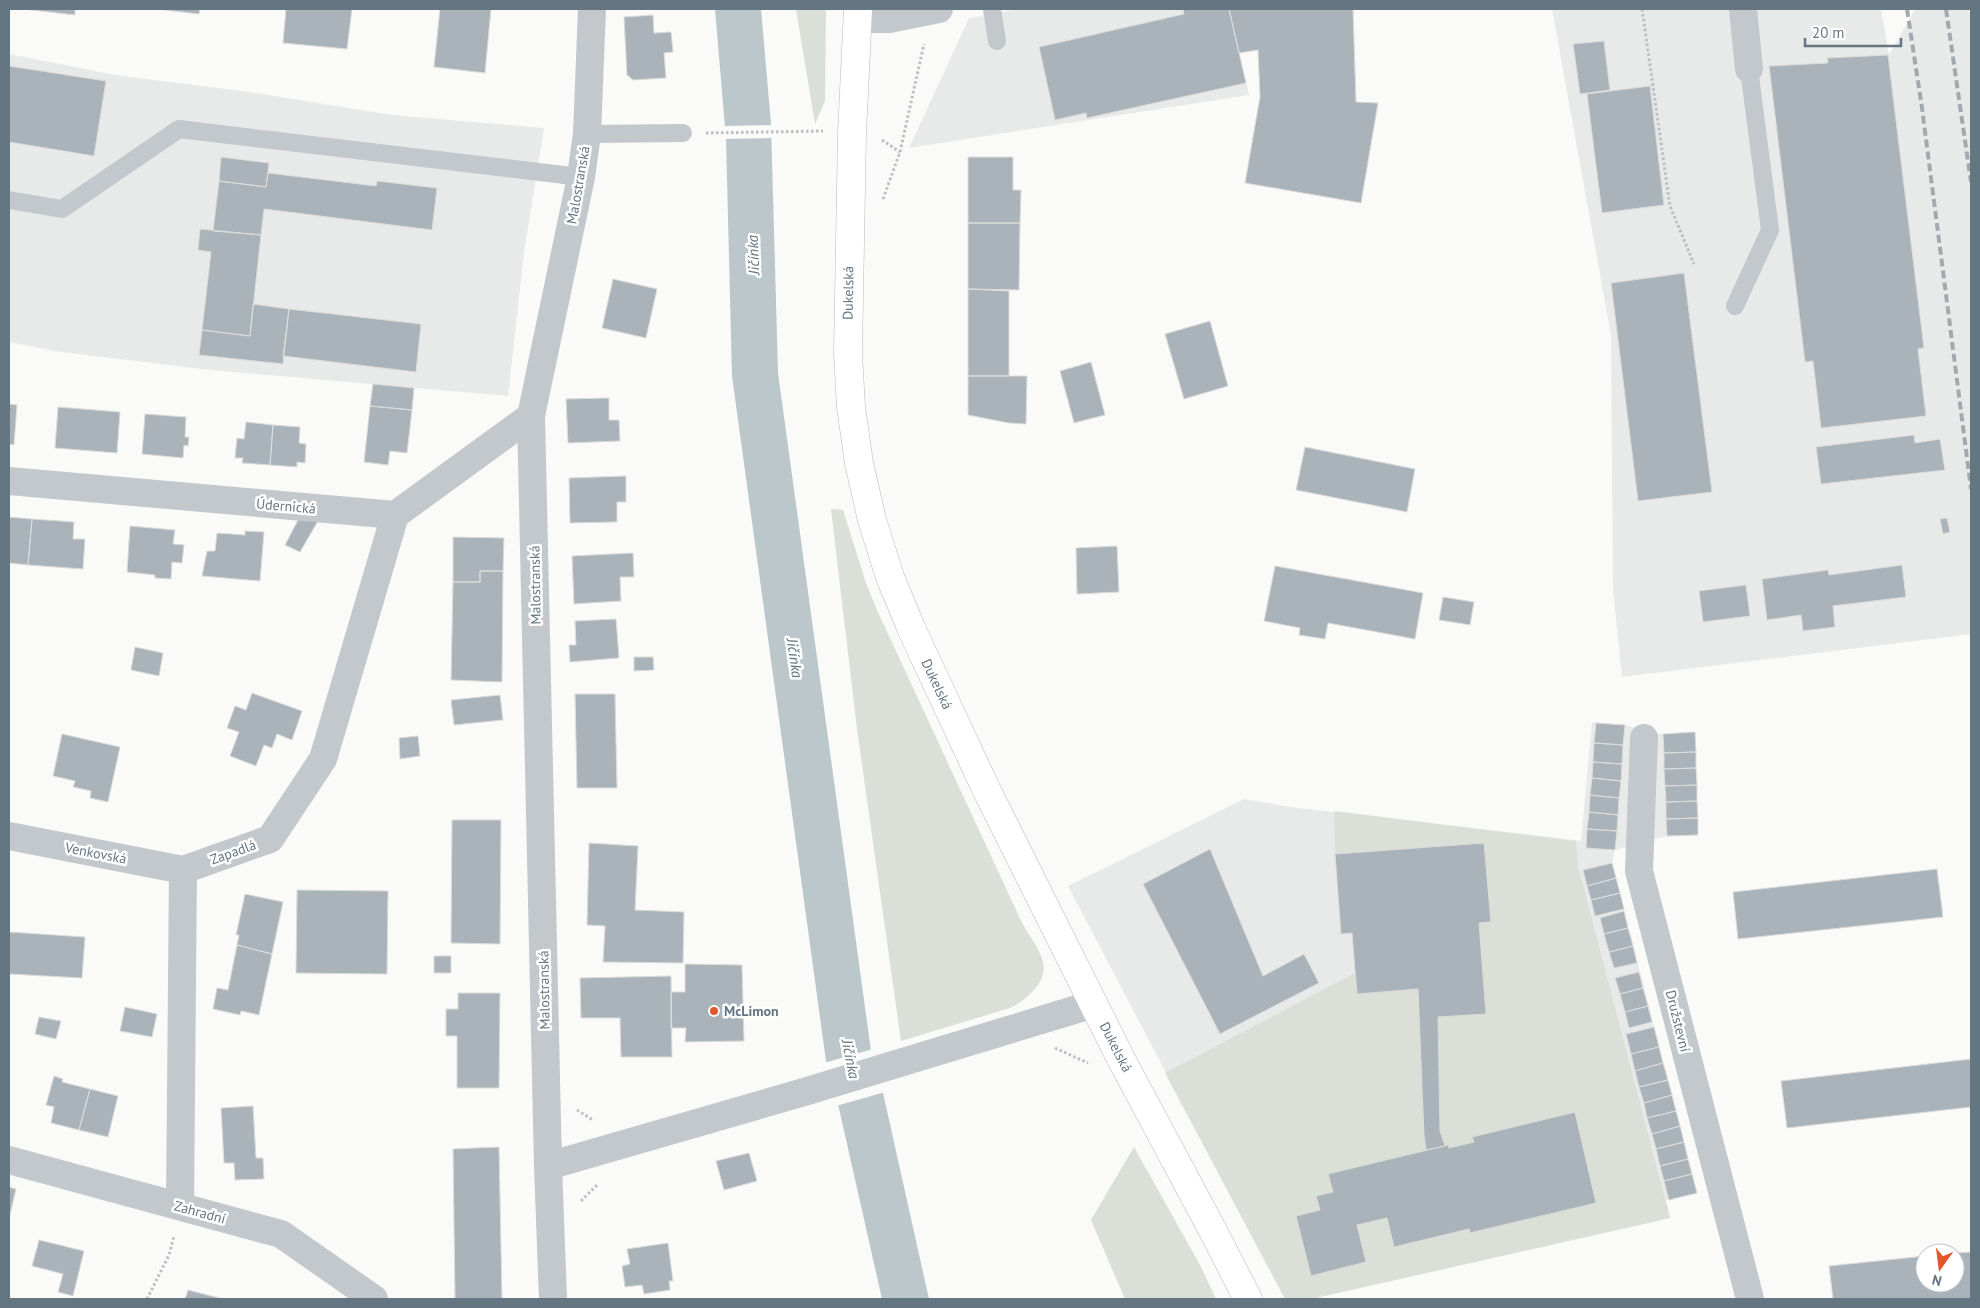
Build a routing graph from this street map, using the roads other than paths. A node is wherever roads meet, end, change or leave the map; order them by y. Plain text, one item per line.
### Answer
1 (592, 9) edge
2 (992, 9) edge
3 (1743, 9) edge
4 (930, 11) edge
5 (858, 14) edge
6 (997, 41) dead end
7 (1749, 69) joint
8 (683, 133) road end
9 (587, 134) junction
10 (581, 177) junction
11 (9, 200) edge
12 (1735, 306) dead end
13 (531, 416) junction
14 (9, 481) edge
15 (395, 515) junction
16 (1644, 738) dead end
17 (9, 836) edge
18 (183, 870) junction
19 (1094, 1004) junction
20 (9, 1160) edge
21 (548, 1166) junction
22 (180, 1206) junction
23 (374, 1299) edge
24 (553, 1299) edge
25 (1248, 1299) edge
26 (1750, 1299) edge

1 - 9 street, Malostranská
2 - 6 lane
3 - 7 street
4 - 5 street
5 - 19 main road, Dukelská
7 - 12 lane
8 - 9 lane
9 - 10 street, Malostranská
10 - 11 lane
10 - 13 street, Malostranská
13 - 15 street
13 - 21 street, Malostranská
14 - 15 street, Údernická
15 - 18 street, Zapadlá
16 - 26 street, Družstevní
17 - 18 street, Venkovská
18 - 22 street
19 - 21 street
19 - 25 main road, Dukelská
20 - 22 street, Zahradní
21 - 24 street, Malostranská
22 - 23 street, Zahradní

